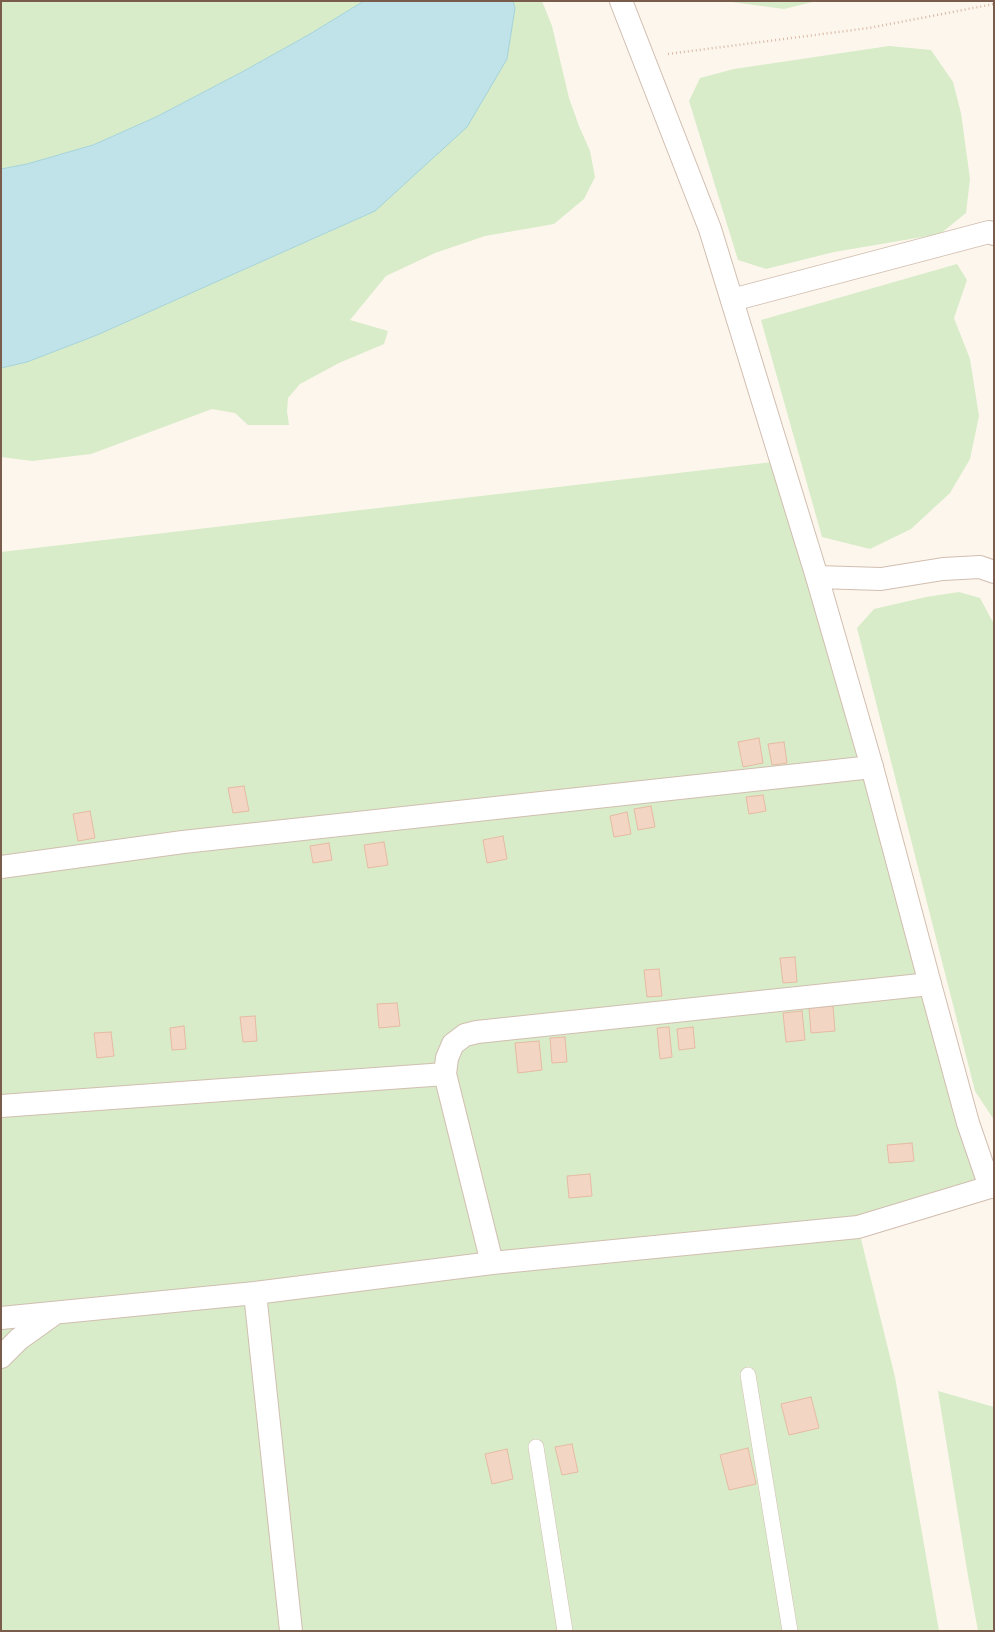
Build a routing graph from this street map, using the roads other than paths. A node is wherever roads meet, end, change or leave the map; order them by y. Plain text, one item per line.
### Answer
1 (621, 1) edge
2 (994, 234) edge
3 (732, 300) junction
4 (994, 572) edge
5 (817, 576) junction
6 (872, 767) junction
7 (1, 868) edge
8 (930, 984) junction
9 (445, 1074) junction
10 (1, 1106) edge
11 (992, 1187) edge
12 (492, 1263) junction
13 (255, 1293) junction
14 (56, 1313) junction
15 (1, 1318) edge
16 (1, 1357) edge
17 (748, 1375) dead end
18 (536, 1447) dead end
19 (291, 1631) edge
20 (565, 1631) edge
21 (790, 1631) edge

1 - 3 street
2 - 3 street
3 - 5 street
4 - 5 street
5 - 6 street
6 - 7 street
6 - 8 street
8 - 9 street
8 - 11 street
9 - 10 street
9 - 12 street
11 - 12 street
12 - 13 street
13 - 14 street
13 - 19 street
14 - 15 street
14 - 16 street
17 - 21 lane
18 - 20 lane

